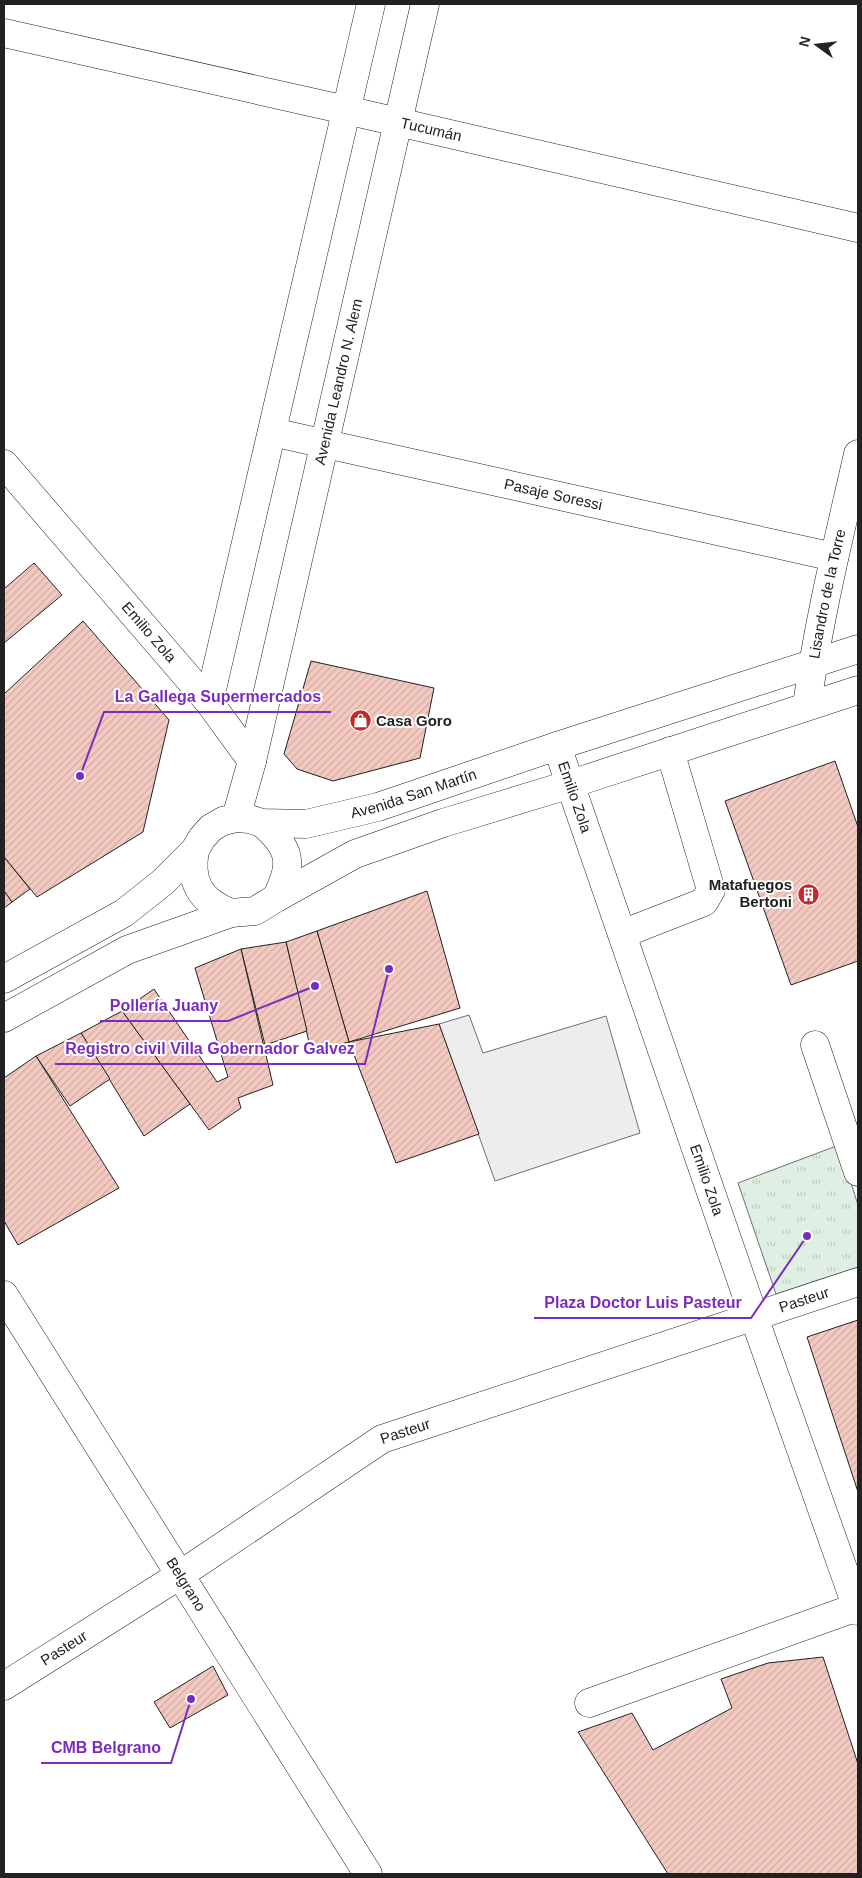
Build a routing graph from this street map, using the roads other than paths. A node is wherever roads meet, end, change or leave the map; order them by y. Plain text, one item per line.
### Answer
1 (371, 4) edge
2 (425, 4) edge
3 (4, 33) edge
4 (346, 110) junction
5 (398, 122) junction
6 (858, 228) edge
7 (272, 432) junction
8 (324, 445) junction
9 (858, 454) edge
10 (4, 464) edge
11 (834, 557) junction
12 (858, 649) edge
13 (812, 664) junction
14 (858, 690) edge
15 (209, 702) junction
16 (807, 706) junction
17 (557, 746) junction
18 (670, 751) junction
19 (252, 760) junction
20 (570, 784) junction
21 (249, 821) junction
22 (195, 850) junction
23 (276, 898) junction
24 (231, 913) junction
25 (622, 934) junction
26 (4, 979) edge
27 (4, 1018) edge
28 (815, 1045) dead end
29 (858, 1172) edge
30 (858, 1282) edge
31 (4, 1294) edge
32 (754, 1317) junction
33 (180, 1575) junction
34 (858, 1609) edge
35 (4, 1686) edge
36 (589, 1703) dead end
37 (368, 1874) edge

1 - 4 street
2 - 5 street, Avenida Leandro N. Alem
3 - 4 street, Tucumán
4 - 5 street, Tucumán
4 - 7 street
5 - 6 street, Tucumán
5 - 8 street, Avenida Leandro N. Alem
7 - 8 street, Pasaje Soressi
7 - 15 street
8 - 11 street, Pasaje Soressi
8 - 19 street, Avenida Leandro N. Alem
9 - 11 street, Lisandro de la Torre
10 - 15 street, Emilio Zola
11 - 13 street, Lisandro de la Torre
12 - 13 street, Avenida San Martín
13 - 16 street, Lisandro de la Torre
13 - 17 street, Avenida San Martín
14 - 16 street
15 - 19 street, Emilio Zola
16 - 18 street
17 - 20 street, Emilio Zola
17 - 21 street, Avenida San Martín
18 - 20 street
18 - 25 street
19 - 21 street
20 - 23 street
20 - 25 street, Emilio Zola
21 - 22 street, Avenida San Martín
21 - 23 street
22 - 24 street
22 - 26 street, Avenida San Martín
23 - 24 street
24 - 27 street
25 - 32 street, Emilio Zola
28 - 29 street
30 - 32 street, Pasteur
31 - 33 street, Belgrano
32 - 33 street, Pasteur
32 - 34 street, Emilio Zola
33 - 35 street, Pasteur
33 - 37 street, Belgrano
34 - 36 street

